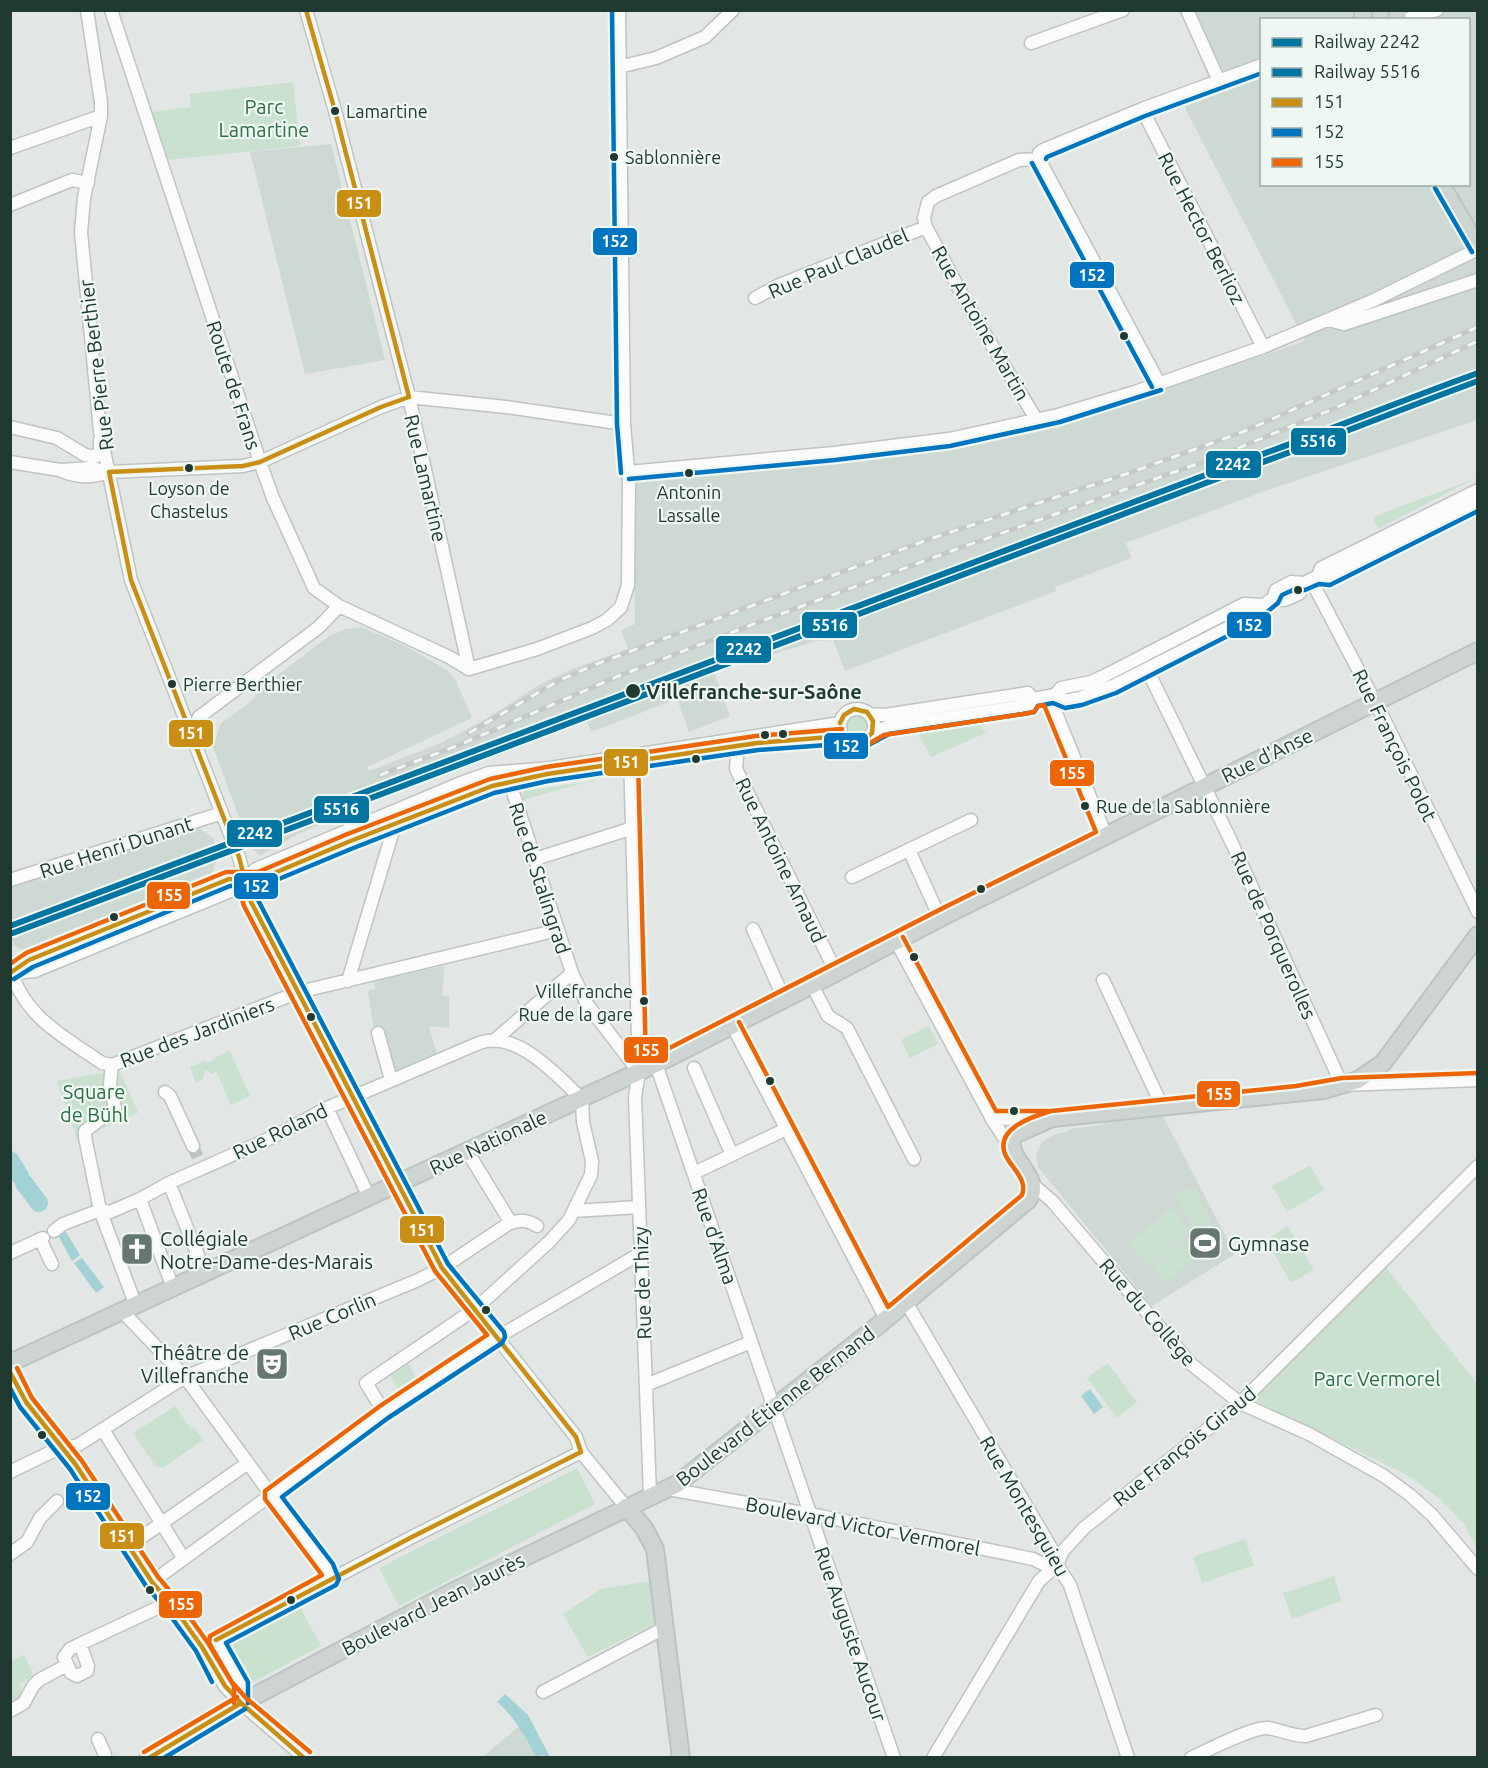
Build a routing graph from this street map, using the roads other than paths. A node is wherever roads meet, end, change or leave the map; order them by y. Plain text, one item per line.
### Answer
1 (87, 10) edge
2 (111, 10) edge
3 (306, 10) edge
4 (618, 10) edge
5 (733, 10) edge
6 (1123, 10) edge
7 (1187, 10) edge
8 (1437, 10) edge
9 (1411, 18) edge
10 (1031, 44) dead end
11 (1260, 66) edge
12 (619, 67) junction
13 (1219, 81) junction
14 (1142, 109) junction
15 (101, 116) junction
16 (10, 148) edge
17 (1039, 159) junction
18 (88, 183) junction
19 (1443, 186) edge
20 (10, 206) edge
21 (926, 227) junction
22 (1478, 249) edge
23 (1478, 280) edge
24 (755, 298) dead end
25 (1329, 320) junction
26 (1263, 347) junction
27 (1159, 383) junction
28 (409, 397) junction
29 (1036, 420) junction
30 (624, 424) junction
31 (10, 427) edge
32 (100, 431) junction
33 (10, 462) edge
34 (260, 462) junction
35 (109, 472) junction
36 (628, 472) junction
37 (1478, 490) edge
38 (1478, 502) edge
39 (1311, 580) junction
40 (1268, 602) junction
41 (339, 606) junction
42 (1478, 651) edge
43 (469, 669) junction
44 (1148, 669) junction
45 (1052, 695) junction
46 (1033, 699) junction
47 (1376, 702) junction
48 (869, 714) junction
49 (840, 723) junction
50 (872, 733) junction
51 (191, 736) junction
52 (843, 736) junction
53 (738, 746) junction
54 (630, 758) junction
55 (508, 777) junction
56 (1203, 786) junction
57 (222, 813) junction
58 (971, 820) dead end
59 (395, 824) junction
60 (633, 828) junction
61 (1106, 836) junction
62 (909, 850) junction
63 (535, 859) junction
64 (852, 877) dead end
65 (10, 880) edge
66 (244, 880) junction
67 (1478, 912) edge
68 (940, 918) junction
69 (753, 929) dead end
70 (558, 930) junction
71 (1478, 935) edge
72 (896, 940) junction
73 (11, 971) edge
74 (837, 972) junction
75 (572, 973) junction
76 (1103, 980) dead end
77 (348, 981) junction
78 (812, 985) junction
79 (299, 992) junction
80 (784, 999) junction
81 (732, 1025) junction
82 (378, 1033) dead end
83 (496, 1039) junction
84 (656, 1064) junction
85 (112, 1065) junction
86 (1378, 1066) junction
87 (694, 1068) dead end
88 (639, 1072) junction
89 (391, 1080) junction
90 (1478, 1080) edge
91 (1405, 1083) junction
92 (1342, 1085) junction
93 (165, 1092) dead end
94 (352, 1096) junction
95 (582, 1099) junction
96 (1162, 1106) junction
97 (327, 1108) junction
98 (1052, 1118) junction
99 (992, 1119) junction
100 (786, 1129) junction
101 (193, 1146) tunnel mouth
102 (1012, 1149) junction
103 (466, 1152) junction
104 (732, 1155) junction
105 (914, 1159) dead end
106 (1478, 1166) edge
107 (694, 1173) junction
108 (169, 1183) junction
109 (398, 1184) junction
110 (1032, 1184) junction
111 (369, 1197) junction
112 (140, 1199) junction
113 (639, 1207) junction
114 (100, 1210) junction
115 (574, 1212) junction
116 (511, 1223) junction
117 (537, 1226) dead end
118 (54, 1231) dead end
119 (10, 1253) edge
120 (641, 1254) junction
121 (52, 1263) dead end
122 (442, 1269) junction
123 (205, 1273) junction
124 (173, 1288) junction
125 (906, 1302) junction
126 (129, 1309) junction
127 (475, 1309) junction
128 (886, 1319) junction
129 (498, 1337) junction
130 (751, 1342) junction
131 (10, 1363) edge
132 (10, 1371) edge
133 (185, 1377) junction
134 (646, 1385) junction
135 (1240, 1403) junction
136 (773, 1409) junction
137 (384, 1412) junction
138 (103, 1430) junction
139 (63, 1447) junction
140 (581, 1452) junction
141 (248, 1463) junction
142 (10, 1472) edge
143 (668, 1489) junction
144 (271, 1495) junction
145 (650, 1496) junction
146 (57, 1501) dead end
147 (626, 1507) junction
148 (809, 1514) junction
149 (162, 1524) junction
150 (129, 1546) junction
151 (10, 1554) edge
152 (184, 1559) junction
153 (1057, 1565) junction
154 (1478, 1569) edge
155 (332, 1578) junction
156 (152, 1582) junction
157 (170, 1602) junction
158 (666, 1627) junction
159 (216, 1640) junction
160 (80, 1644) junction
161 (202, 1647) junction
162 (67, 1665) junction
163 (543, 1692) dead end
164 (241, 1703) junction
165 (10, 1711) edge
166 (1376, 1715) dead end
167 (98, 1739) dead end
168 (105, 1755) dead end
169 (148, 1758) edge
170 (305, 1758) edge
171 (681, 1758) edge
172 (894, 1758) edge
173 (933, 1758) edge
174 (1128, 1758) edge
175 (1191, 1758) edge

1 - 15 street, Rue Pierre Berthier
2 - 34 street, Route de Frans
3 - 28 street, Rue Lamartine
4 - 12 street
5 - 12 street
6 - 10 street
7 - 13 street
8 - 9 street
11 - 13 street, Rue Paul Claudel
12 - 30 street
13 - 14 street, Rue Paul Claudel
14 - 17 street, Rue Paul Claudel
14 - 26 street, Rue Hector Berlioz
15 - 16 street
15 - 18 street, Rue Pierre Berthier
17 - 21 street, Rue Paul Claudel
17 - 27 street
18 - 20 street
18 - 32 street, Rue Pierre Berthier
19 - 22 main road
21 - 24 street, Rue Paul Claudel
21 - 29 street, Rue Antoine Martin
22 - 25 street
23 - 25 street
25 - 26 street
26 - 27 street
27 - 29 street
28 - 30 street
28 - 34 street
28 - 43 street, Rue Lamartine
29 - 36 street
30 - 36 street
31 - 32 street
32 - 35 street, Rue Pierre Berthier
33 - 35 street
34 - 35 street
34 - 41 street, Route de Frans
35 - 51 street, Rue Pierre Berthier
36 - 43 street
37 - 39 street
38 - 39 street
39 - 40 street
39 - 47 street, Rue François Polot
40 - 44 street
40 - 45 street
41 - 43 street, Route de Frans
41 - 51 street
42 - 47 main road, Rue d'Anse
44 - 45 street
44 - 56 street, Rue de Porquerolles
45 - 46 street
45 - 61 street
46 - 48 street
46 - 50 street
47 - 56 main road, Rue d'Anse
47 - 67 street, Rue François Polot
48 - 49 street
48 - 50 street
49 - 52 street
49 - 54 street
50 - 52 street
51 - 57 street, Rue Pierre Berthier
52 - 53 street
53 - 54 street
53 - 74 street, Rue Antoine Arnaud
54 - 55 street
54 - 60 street, Rue de Thizy
55 - 59 street
55 - 63 street, Rue de Stalingrad
55 - 66 street
56 - 61 main road, Rue d'Anse
56 - 92 street, Rue de Porquerolles
57 - 65 street, Rue Henri Dunant
57 - 66 street, Rue Pierre Berthier
58 - 62 street
59 - 66 street
59 - 77 street
60 - 63 street
60 - 88 street, Rue de Thizy
61 - 68 main road, Rue d'Anse
62 - 64 street
62 - 68 street
63 - 70 street, Rue de Stalingrad
66 - 73 street
66 - 79 street, Rue Pierre Berthier
68 - 72 main road, Rue d'Anse
69 - 80 street
70 - 75 street, Rue de Stalingrad
70 - 77 street, Rue des Jardiniers
71 - 86 main road
72 - 74 main road, Rue d'Anse
72 - 99 street
73 - 85 street, Rue des Jardiniers
74 - 78 main road, Rue d'Anse
75 - 83 street
75 - 88 street, Rue de Stalingrad
76 - 96 street
77 - 79 street, Rue des Jardiniers
78 - 80 main road, Rue d'Anse
78 - 105 street
79 - 85 street, Rue des Jardiniers
79 - 94 street, Rue Pierre Berthier
80 - 81 main road, Rue d'Anse
81 - 84 main road, Rue d'Anse
81 - 100 street
82 - 89 street
83 - 89 street, Rue Roland
83 - 95 street
84 - 88 main road, Rue d'Anse
84 - 107 street, Rue d'Alma
85 - 114 street
86 - 91 street
86 - 92 main road
87 - 104 street
88 - 95 main road, Rue Nationale
88 - 113 street, Rue de Thizy
89 - 94 street, Rue Roland
90 - 91 street
91 - 92 street
92 - 96 main road
93 - 101 street
94 - 97 street, Rue Roland
94 - 109 street, Rue Pierre Berthier
95 - 103 main road, Rue Nationale
95 - 115 street
96 - 98 main road
97 - 108 street, Rue Roland
97 - 111 street
98 - 99 street
98 - 102 main road
99 - 102 street
100 - 104 street
100 - 128 street
102 - 110 main road
103 - 109 main road, Rue Nationale
103 - 116 street
104 - 107 street
106 - 135 street, Rue François Giraud
107 - 130 street, Rue d'Alma
108 - 112 street, Rue Roland
108 - 123 street
109 - 111 main road, Rue Nationale
109 - 122 street, Rue Pierre Berthier
110 - 125 main road, Boulevard Étienne Bernand
110 - 135 street, Rue du Collège
111 - 123 main road, Rue Nationale
112 - 114 street, Rue Roland
112 - 124 street
113 - 115 street
113 - 120 street, Rue de Thizy
114 - 118 street, Rue Roland
114 - 126 street
115 - 127 street
116 - 117 street
116 - 122 street, Rue Corlin
119 - 121 street
120 - 129 street
120 - 134 street, Rue de Thizy
122 - 127 street, Rue Pierre Berthier
122 - 133 street, Rue Corlin
123 - 124 main road, Rue Nationale
124 - 126 main road, Rue Nationale
125 - 128 main road, Boulevard Étienne Bernand
125 - 153 street, Rue Montesquieu
126 - 131 main road, Rue Nationale
126 - 133 street
127 - 129 street, Rue Pierre Berthier
127 - 137 street
128 - 136 main road, Boulevard Étienne Bernand
129 - 137 street
129 - 140 street, Rue Pierre Berthier
130 - 134 street
130 - 136 street, Rue d'Alma
132 - 139 street
133 - 138 street, Rue Corlin
133 - 141 street
134 - 145 street, Rue de Thizy
135 - 153 street, Rue François Giraud
135 - 154 street, Rue du Collège
136 - 143 main road, Boulevard Étienne Bernand
136 - 148 street, Rue Auguste Aucour
137 - 144 street
138 - 139 street, Rue Corlin
138 - 149 street
139 - 142 street, Rue Corlin
139 - 150 street
140 - 147 street, Rue Pierre Berthier
140 - 155 street
141 - 144 street
141 - 149 street
143 - 145 main road, Boulevard Étienne Bernand
143 - 148 street, Boulevard Victor Vermorel
144 - 152 street
144 - 155 street
145 - 147 main road, Boulevard Étienne Bernand
146 - 151 street
147 - 158 main road
147 - 164 main road, Boulevard Jean Jaurès
148 - 153 street, Boulevard Victor Vermorel
148 - 172 street, Rue Auguste Aucour
149 - 150 street
149 - 152 street
150 - 156 street
152 - 156 street
153 - 173 street, Rue François Giraud
153 - 174 street, Rue Montesquieu
155 - 159 street
156 - 157 street
157 - 160 street
157 - 161 street
158 - 163 street
158 - 171 main road
159 - 161 street
159 - 164 street
160 - 162 street
160 - 162 street
161 - 164 street
162 - 165 street
164 - 169 main road, Boulevard Jean Jaurès
164 - 170 street
166 - 175 street
167 - 168 street

